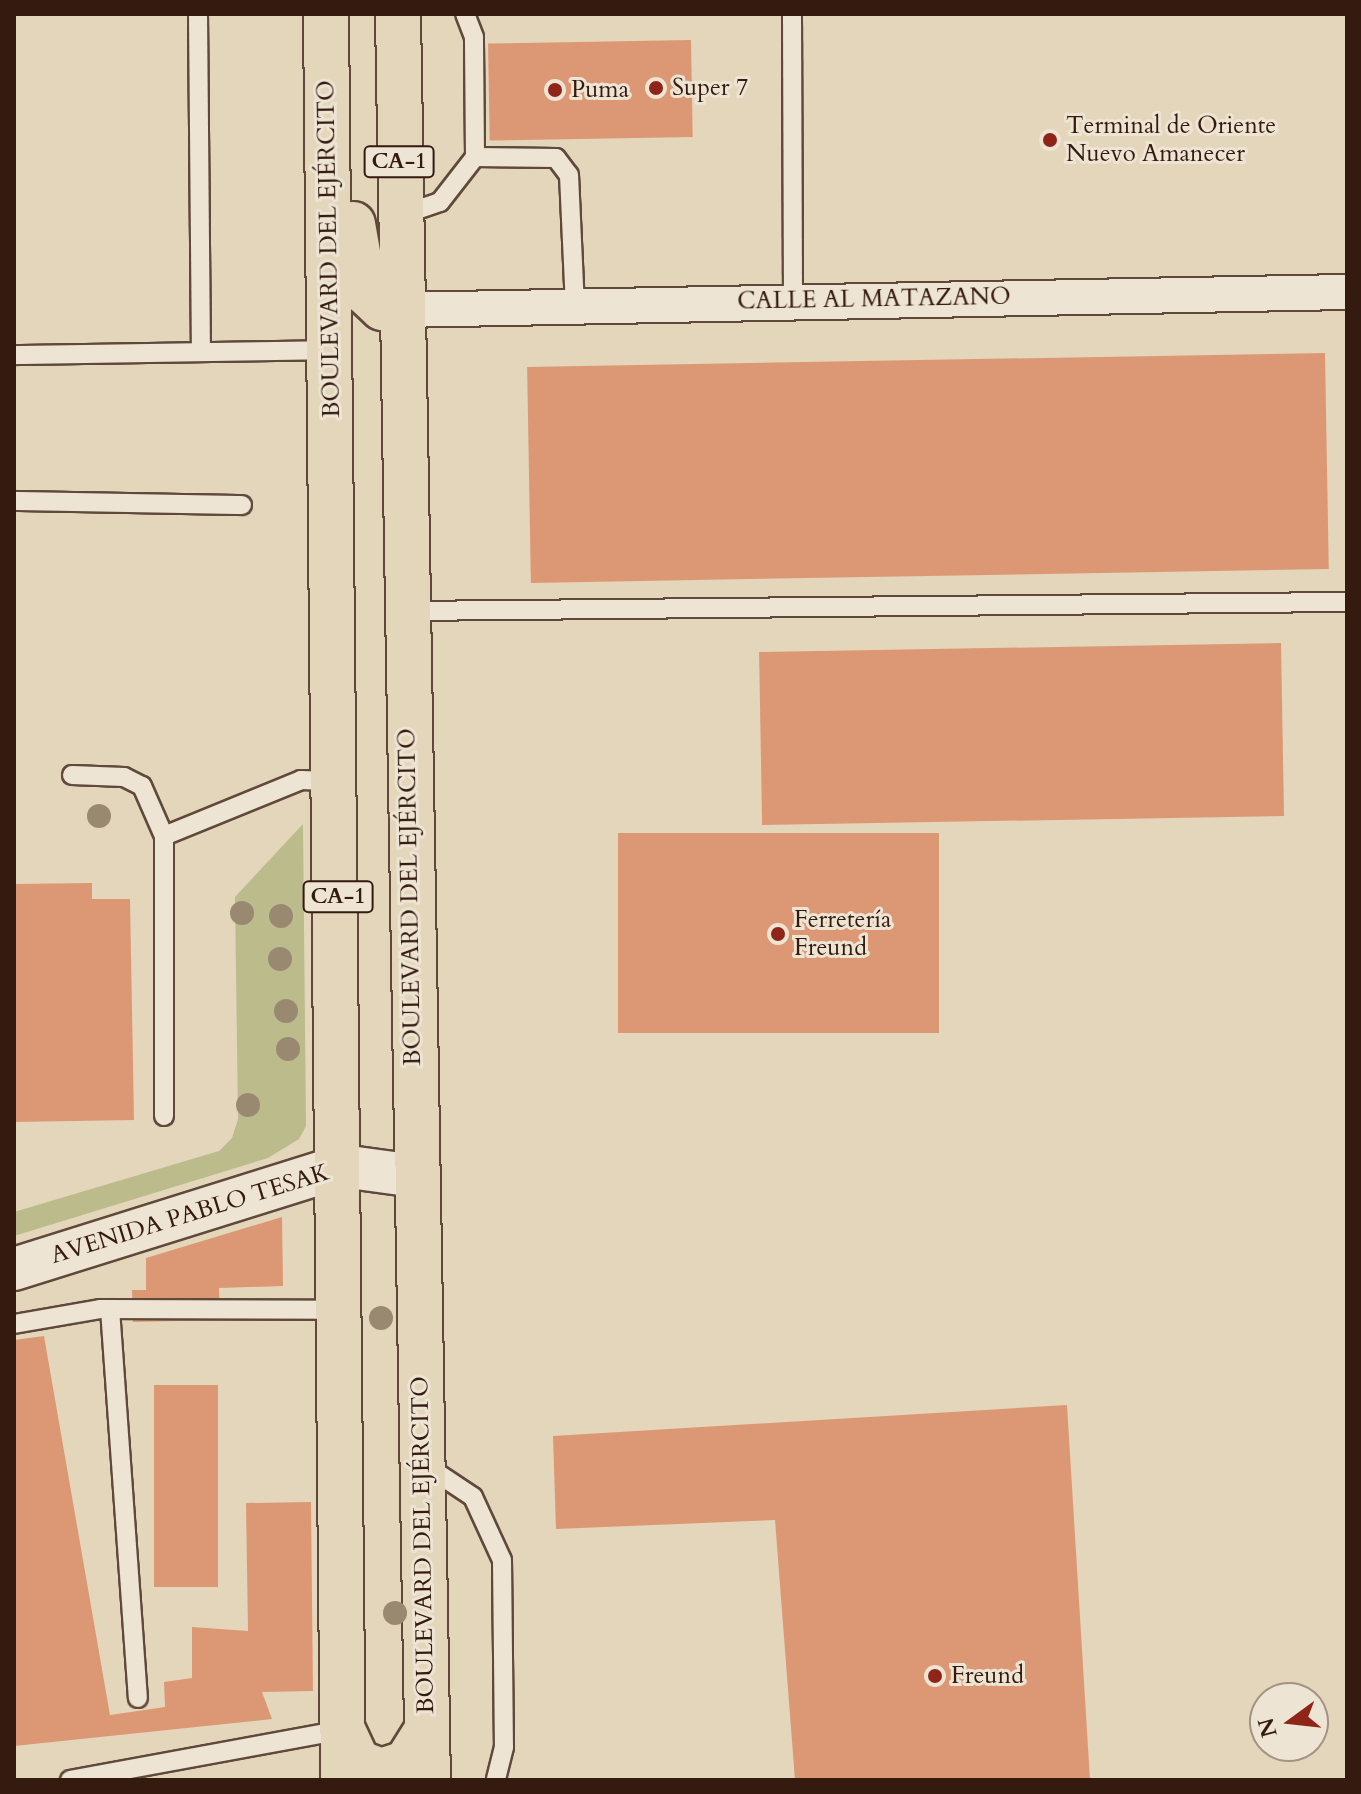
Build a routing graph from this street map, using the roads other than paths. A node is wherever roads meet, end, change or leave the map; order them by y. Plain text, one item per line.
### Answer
1 (198, 14) edge
2 (326, 14) edge
3 (351, 14) edge
4 (398, 14) edge
5 (465, 14) edge
6 (792, 14) edge
7 (475, 157) junction
8 (399, 216) junction
9 (1347, 292) edge
10 (793, 300) junction
11 (575, 305) junction
12 (400, 310) junction
13 (330, 350) junction
14 (201, 352) junction
15 (14, 355) edge
16 (14, 501) edge
17 (242, 505) dead end
18 (1347, 602) edge
19 (405, 611) junction
20 (72, 775) dead end
21 (337, 781) junction
22 (164, 836) junction
23 (164, 1116) dead end
24 (342, 1166) junction
25 (415, 1176) junction
26 (14, 1269) edge
27 (110, 1309) junction
28 (343, 1310) junction
29 (14, 1324) edge
30 (421, 1463) junction
31 (138, 1698) dead end
32 (343, 1730) junction
33 (427, 1730) junction
34 (70, 1780) edge
35 (343, 1780) edge
36 (428, 1780) edge
37 (496, 1780) edge

1 - 14 lane
2 - 13 highway, BOULEVARD DEL EJÉRCITO / CA-1
3 - 12 highway
4 - 8 highway, BOULEVARD DEL EJÉRCITO / CA-1
5 - 7 lane
6 - 10 lane
7 - 8 lane
7 - 11 lane
8 - 12 highway, BOULEVARD DEL EJÉRCITO / CA-1
9 - 10 street, CALLE AL MATAZANO
10 - 11 street, CALLE AL MATAZANO
11 - 12 street, CALLE AL MATAZANO
12 - 19 highway, BOULEVARD DEL EJÉRCITO / CA-1
13 - 14 lane
13 - 21 highway, BOULEVARD DEL EJÉRCITO / CA-1
14 - 15 lane
16 - 17 lane
18 - 19 lane
19 - 25 highway, BOULEVARD DEL EJÉRCITO / CA-1
20 - 22 lane
21 - 22 lane
21 - 24 highway, BOULEVARD DEL EJÉRCITO / CA-1
22 - 23 lane
24 - 25 street, AVENIDA PABLO TESAK
24 - 26 street, AVENIDA PABLO TESAK
24 - 28 highway, BOULEVARD DEL EJÉRCITO / CA-1
25 - 30 highway, BOULEVARD DEL EJÉRCITO / CA-1
27 - 28 lane
27 - 29 lane
27 - 31 lane
28 - 32 highway, BOULEVARD DEL EJÉRCITO / CA-1
30 - 33 highway, BOULEVARD DEL EJÉRCITO / CA-1
30 - 37 lane
32 - 33 highway
32 - 34 lane
32 - 35 highway, BOULEVARD DEL EJÉRCITO / CA-1
33 - 36 highway, BOULEVARD DEL EJÉRCITO / CA-1

